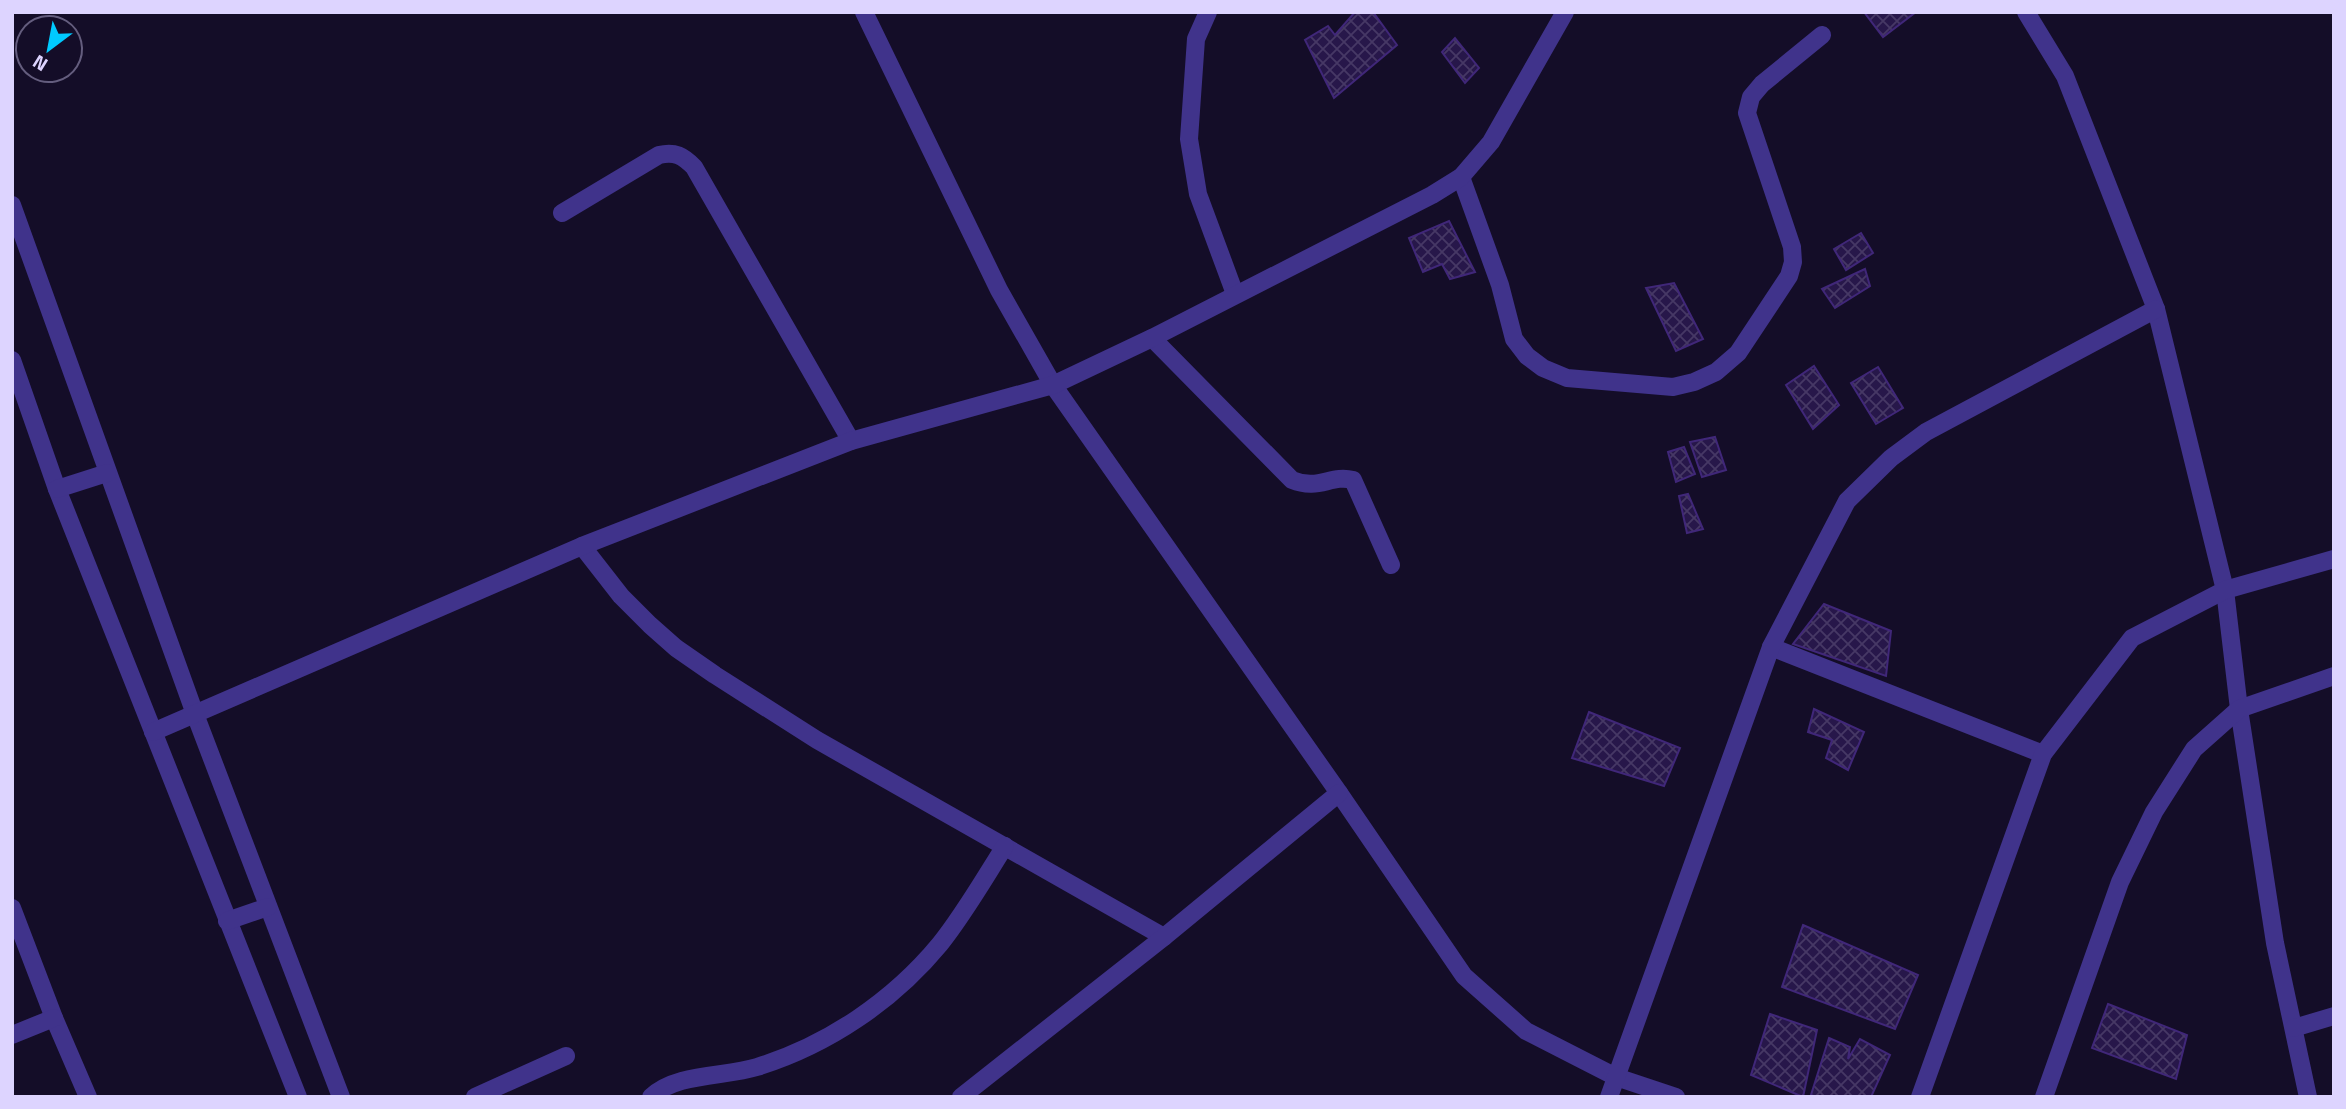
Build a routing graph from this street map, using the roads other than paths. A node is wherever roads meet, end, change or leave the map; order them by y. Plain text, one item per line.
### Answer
1 (864, 12) edge
2 (1208, 12) edge
3 (1565, 12) edge
4 (2026, 12) edge
5 (1822, 34) dead end
6 (1461, 177) junction
7 (12, 205) edge
8 (562, 213) dead end
9 (1235, 294) junction
10 (2156, 309) junction
11 (1152, 338) junction
12 (12, 359) edge
13 (1053, 385) junction
14 (851, 441) junction
15 (107, 473) junction
16 (57, 489) junction
17 (582, 546) junction
18 (2334, 559) edge
19 (1391, 565) dead end
20 (2225, 590) junction
21 (1771, 647) junction
22 (2334, 676) edge
23 (2239, 709) junction
24 (195, 714) junction
25 (153, 732) junction
26 (2043, 754) junction
27 (1339, 793) junction
28 (1005, 846) junction
29 (268, 907) junction
30 (12, 908) edge
31 (227, 921) junction
32 (1164, 937) junction
33 (2334, 1016) edge
34 (54, 1018) junction
35 (2294, 1028) junction
36 (12, 1035) edge
37 (566, 1056) dead end
38 (1615, 1077) junction
39 (88, 1097) edge
40 (298, 1097) edge
41 (341, 1097) edge
42 (475, 1097) edge
43 (651, 1097) edge
44 (961, 1097) edge
45 (1609, 1097) edge
46 (1676, 1097) edge
47 (1920, 1097) edge
48 (2044, 1097) edge
49 (2308, 1097) edge

1 - 13 street
2 - 9 street
3 - 6 street
4 - 10 street
5 - 6 street
6 - 9 street
7 - 15 street
8 - 14 street
9 - 11 street
10 - 20 street
10 - 21 street
11 - 13 street
11 - 19 street
12 - 16 street
13 - 14 street
13 - 27 street
14 - 17 street
15 - 16 street
15 - 24 street
16 - 25 street
17 - 24 street
17 - 28 street
18 - 20 street
20 - 23 street
20 - 26 street
21 - 26 street
21 - 38 street
22 - 23 street
23 - 35 street
23 - 48 street
24 - 25 street
24 - 29 street
25 - 31 street
26 - 47 street
27 - 32 street
27 - 38 street
28 - 32 street
28 - 43 street
29 - 31 street
29 - 41 street
30 - 34 street
31 - 40 street
32 - 44 street
33 - 35 street
34 - 36 street
34 - 39 street
35 - 49 street
37 - 42 street
38 - 45 street
38 - 46 street

